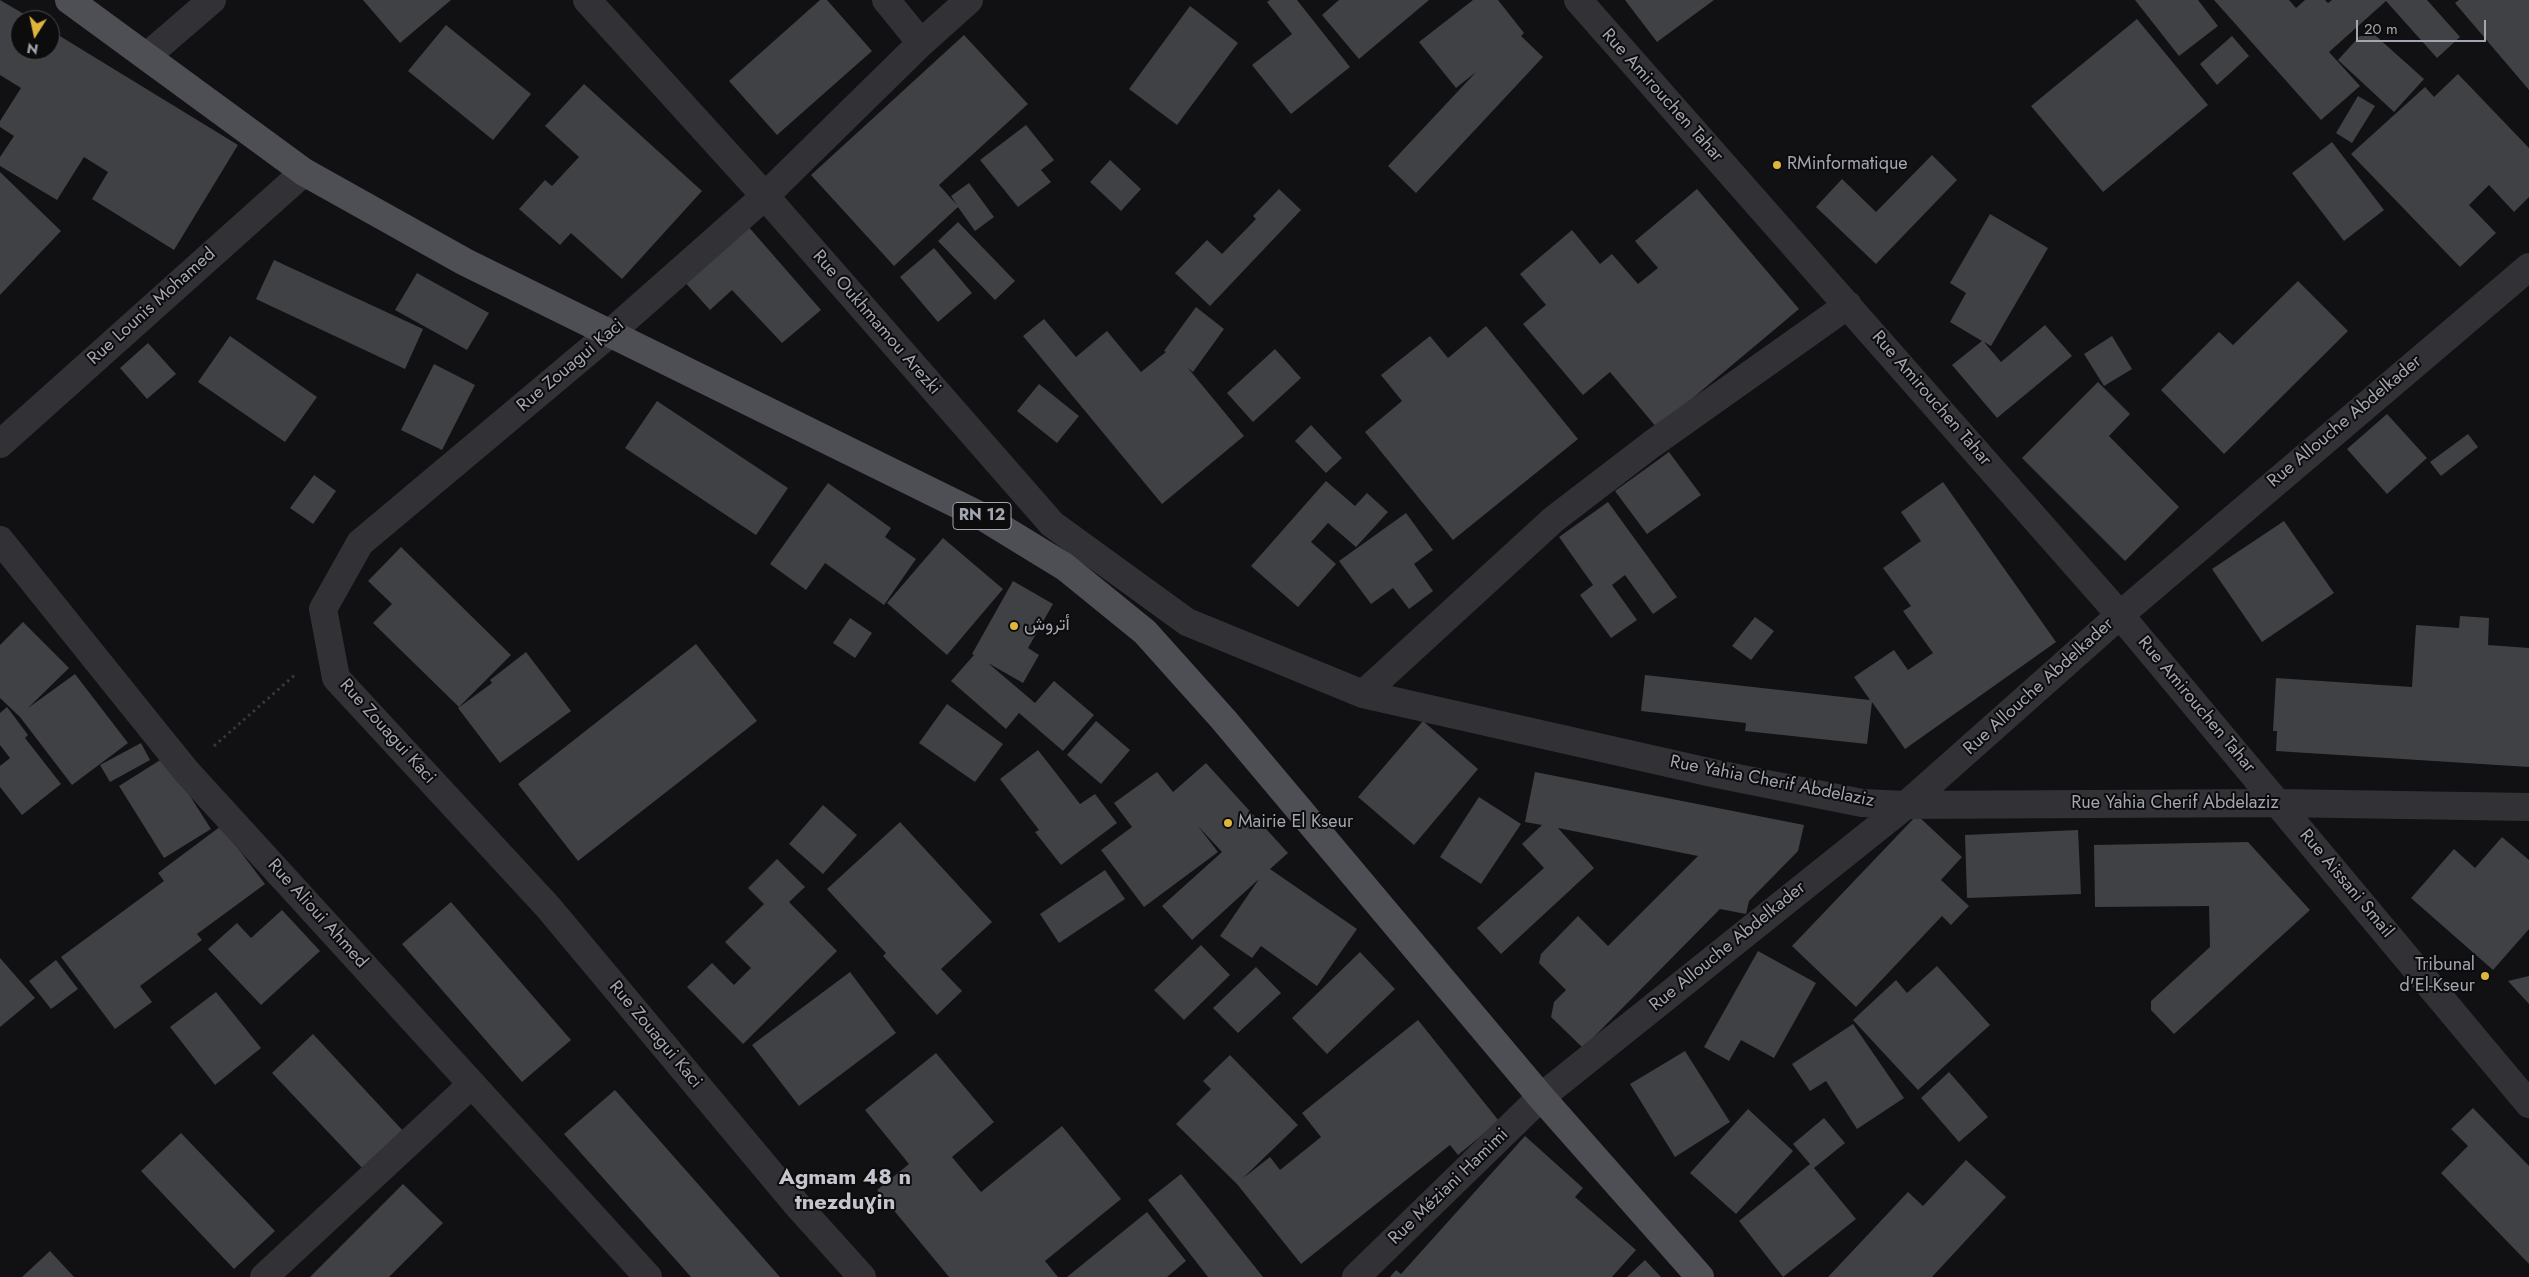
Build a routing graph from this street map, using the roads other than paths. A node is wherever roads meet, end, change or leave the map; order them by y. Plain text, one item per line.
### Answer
1 (69, 0) edge
2 (212, 0) edge
3 (587, 0) edge
4 (886, 0) edge
5 (970, 0) edge
6 (1578, 0) edge
7 (922, 43) junction
8 (147, 56) junction
9 (300, 175) junction
10 (765, 196) junction
11 (2529, 267) edge
12 (1848, 304) junction
13 (609, 334) junction
14 (0, 443) edge
15 (0, 540) edge
16 (2120, 615) junction
17 (1187, 622) joint
18 (1363, 694) junction
19 (2278, 803) junction
20 (1906, 805) junction
21 (2529, 807) edge
22 (472, 1084) junction
23 (1541, 1097) junction
24 (2529, 1104) edge
25 (264, 1277) edge
26 (648, 1277) edge
27 (862, 1277) edge
28 (1356, 1277) edge
29 (1700, 1277) edge

1 - 8 main road, RN 12
2 - 8 street
3 - 10 street, Rue Oukhmamou Arezki
4 - 7 street
5 - 7 street, Rue Zouagui Kaci
6 - 12 street, Rue Amirouchen Tahar
7 - 10 street, Rue Zouagui Kaci
8 - 9 main road, RN 12
9 - 13 main road, RN 12
9 - 14 street
10 - 13 street, Rue Zouagui Kaci
10 - 17 street, Rue Oukhmamou Arezki
11 - 16 street, Rue Allouche Abdelkader
12 - 16 street, Rue Amirouchen Tahar
12 - 18 street
13 - 23 main road, RN 12
13 - 27 street, Rue Zouagui Kaci
15 - 22 street, Rue Alioui Ahmed
16 - 19 street, Rue Amirouchen Tahar
16 - 20 street, Rue Allouche Abdelkader
17 - 18 street, Rue Yahia Cherif Abdelaziz
18 - 20 street, Rue Yahia Cherif Abdelaziz
19 - 20 street, Rue Yahia Cherif Abdelaziz
19 - 21 street, Rue Yahia Cherif Abdelaziz
19 - 24 street, Rue Aissani Smail
20 - 23 street, Rue Allouche Abdelkader
22 - 25 street
22 - 26 street, Rue Alioui Ahmed
23 - 28 street, Rue Méziani Hamimi
23 - 29 main road, RN 12

